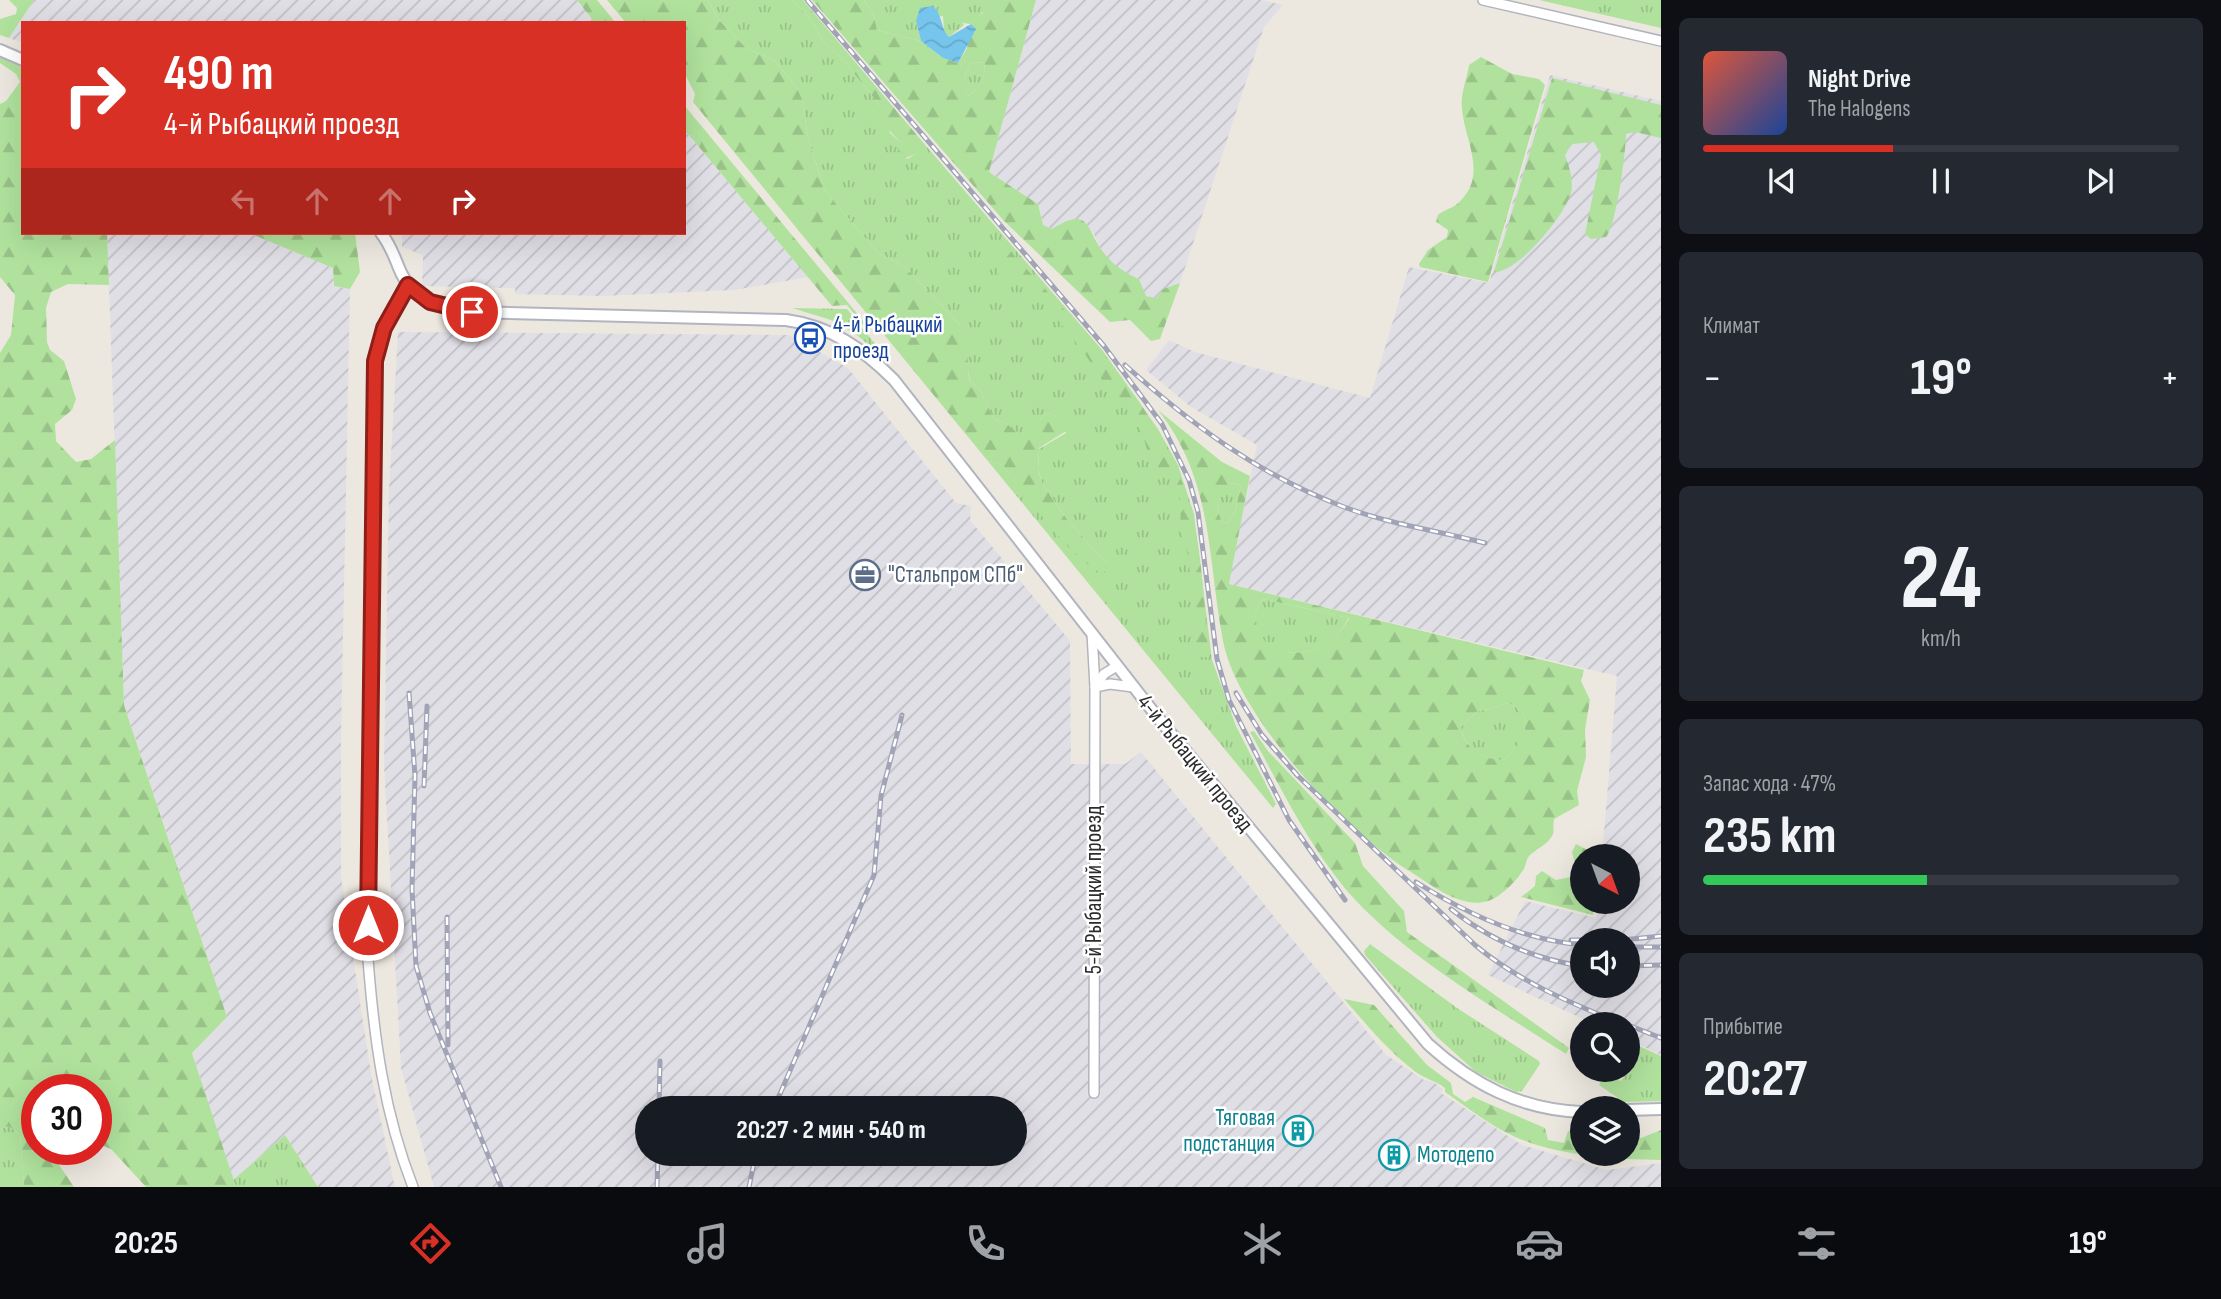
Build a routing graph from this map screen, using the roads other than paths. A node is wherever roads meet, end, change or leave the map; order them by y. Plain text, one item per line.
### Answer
1 (1483, 0) edge
2 (1661, 41) edge
3 (4, 52) edge
4 (21, 59) edge
5 (382, 235) edge
6 (408, 285) junction
7 (1092, 631) junction
8 (1117, 666) junction
9 (1095, 687) junction
10 (1133, 687) junction
11 (1094, 1093) dead end
12 (1661, 1109) edge
13 (1640, 1110) edge
14 (1570, 1111) edge
15 (413, 1187) edge

1 - 2 street
3 - 4 street
5 - 6 street
6 - 7 street, 4-й Рыбацкий проезд
6 - 15 street
7 - 8 street, 4-й Рыбацкий проезд
7 - 9 street, 5-й Рыбацкий проезд
8 - 9 street
8 - 10 street, 4-й Рыбацкий проезд
9 - 10 street
9 - 11 street, 5-й Рыбацкий проезд
10 - 14 street, 4-й Рыбацкий проезд
12 - 13 street

